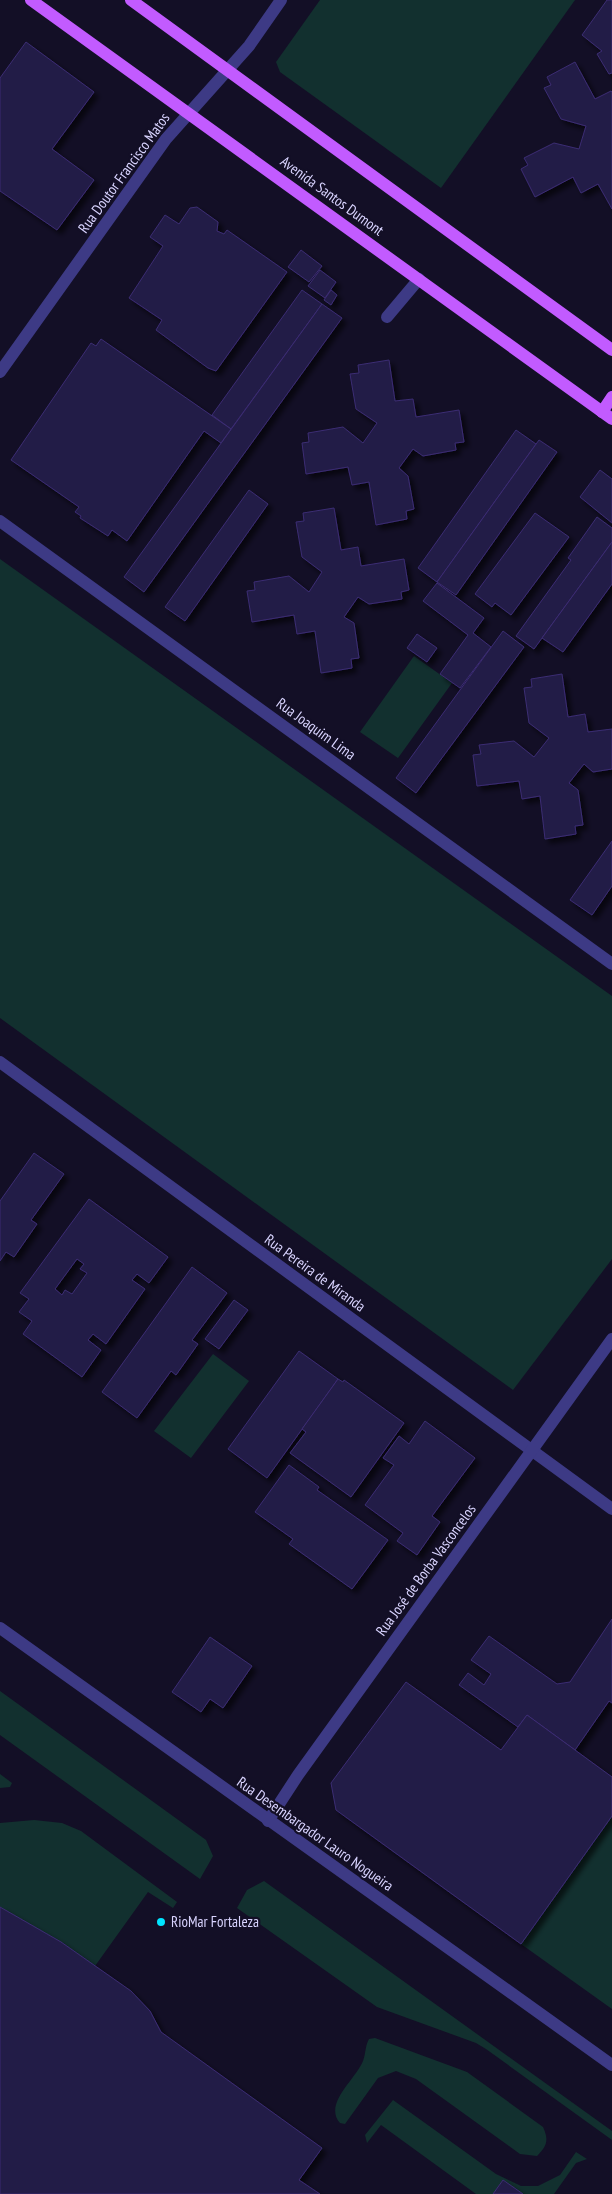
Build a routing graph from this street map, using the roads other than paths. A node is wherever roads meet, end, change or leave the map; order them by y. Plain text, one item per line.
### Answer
1 (31, 0) edge
2 (131, 0) edge
3 (281, 0) edge
4 (228, 69) junction
5 (189, 113) junction
6 (419, 279) junction
7 (387, 317) dead end
8 (612, 350) edge
9 (0, 372) edge
10 (612, 397) edge
11 (607, 415) edge
12 (0, 521) edge
13 (612, 964) edge
14 (0, 1062) edge
15 (612, 1339) edge
16 (532, 1452) junction
17 (612, 1509) edge
18 (0, 1628) edge
19 (268, 1821) junction
20 (612, 2064) edge

1 - 5 main road, Avenida Santos Dumont
2 - 4 main road
3 - 4 street, Rua Doutor Francisco Matos
4 - 5 street, Rua Doutor Francisco Matos
4 - 8 main road
5 - 6 main road, Avenida Santos Dumont
5 - 9 street, Rua Doutor Francisco Matos
6 - 7 street
6 - 11 main road, Avenida Santos Dumont
10 - 11 main road
12 - 13 street, Rua Joaquim Lima
14 - 16 street, Rua Pereira de Miranda
15 - 16 street, Rua José de Borba Vasconcelos
16 - 17 street, Rua Pereira de Miranda
16 - 19 street, Rua José de Borba Vasconcelos
18 - 19 street, Rua Desembargador Lauro Nogueira
19 - 20 street, Rua Desembargador Lauro Nogueira

